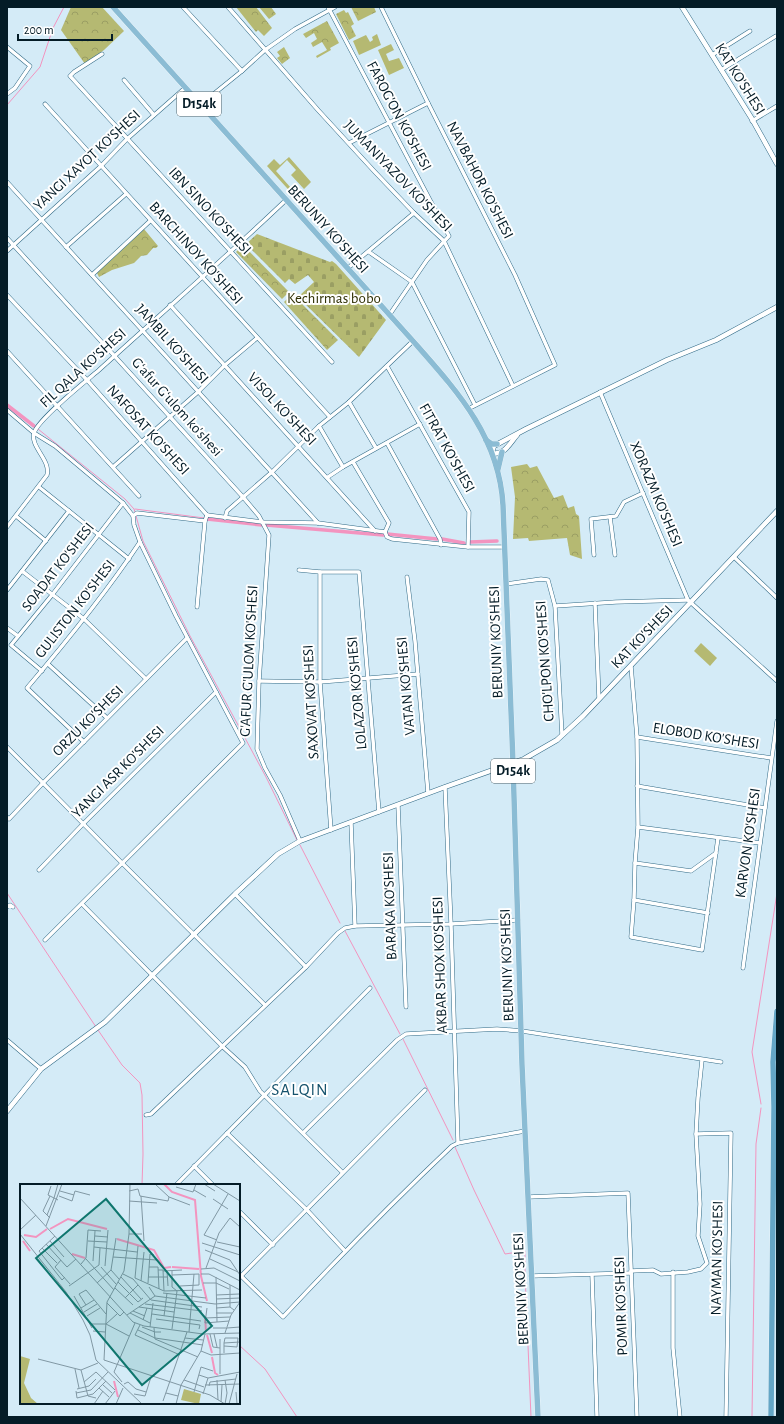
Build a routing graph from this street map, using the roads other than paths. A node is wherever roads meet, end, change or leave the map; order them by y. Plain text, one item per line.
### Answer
1 (113, 7) edge
2 (182, 7) edge
3 (228, 7) edge
4 (335, 7) edge
5 (381, 7) edge
6 (685, 8) edge
7 (328, 9) edge
8 (750, 31) dead end
9 (776, 36) edge
10 (7, 47) edge
11 (265, 50) junction
12 (102, 54) dead end
13 (712, 56) junction
14 (721, 70) junction
15 (242, 71) junction
16 (124, 80) dead end
17 (185, 88) junction
18 (7, 94) edge
19 (428, 103) junction
20 (45, 104) dead end
21 (200, 105) junction
22 (777, 106) edge
23 (154, 115) junction
24 (752, 121) junction
25 (389, 123) junction
26 (127, 139) junction
27 (349, 143) junction
28 (777, 164) edge
29 (101, 166) junction
30 (7, 182) edge
31 (126, 194) junction
32 (286, 200) junction
33 (414, 213) junction
34 (40, 219) junction
35 (150, 221) junction
36 (7, 238) edge
37 (444, 241) junction
38 (13, 245) junction
39 (66, 247) junction
40 (7, 251) edge
41 (230, 251) junction
42 (368, 252) junction
43 (348, 268) junction
44 (92, 275) junction
45 (201, 277) junction
46 (412, 282) junction
47 (7, 295) edge
48 (170, 305) junction
49 (777, 307) edge
50 (390, 314) junction
51 (143, 330) junction
52 (257, 338) junction
53 (414, 341) junction
54 (7, 351) edge
55 (114, 356) junction
56 (332, 362) dead end
57 (225, 365) junction
58 (387, 366) junction
59 (87, 380) junction
60 (512, 386) junction
61 (198, 392) junction
62 (600, 392) junction
63 (349, 402) junction
64 (475, 405) junction
65 (58, 406) junction
66 (468, 409) junction
67 (7, 410) edge
68 (330, 417) junction
69 (169, 418) junction
70 (420, 424) junction
71 (319, 426) junction
72 (34, 433) junction
73 (518, 434) junction
74 (486, 439) junction
75 (141, 441) junction
76 (387, 442) junction
77 (497, 444) junction
78 (300, 446) junction
79 (376, 448) junction
80 (492, 452) junction
81 (502, 452) junction
82 (353, 462) junction
83 (113, 466) junction
84 (343, 467) junction
85 (498, 470) junction
86 (272, 472) junction
87 (328, 477) junction
88 (39, 488) junction
89 (643, 493) junction
90 (139, 496) dead end
91 (243, 498) junction
92 (124, 502) junction
93 (69, 511) junction
94 (777, 511) edge
95 (206, 515) junction
96 (16, 516) junction
97 (133, 516) junction
98 (610, 517) junction
99 (225, 518) junction
100 (9, 521) edge
101 (205, 521) junction
102 (262, 522) junction
103 (318, 523) junction
104 (7, 527) edge
105 (376, 530) junction
106 (385, 532) junction
107 (99, 535) junction
108 (46, 541) junction
109 (140, 542) junction
110 (441, 545) junction
111 (468, 547) junction
112 (504, 547) junction
113 (615, 554) dead end
114 (594, 555) dead end
115 (734, 557) junction
116 (129, 559) junction
117 (299, 570) dead end
118 (22, 571) junction
119 (320, 572) junction
120 (407, 577) dead end
121 (506, 584) junction
122 (7, 590) edge
123 (52, 595) junction
124 (777, 598) edge
125 (689, 601) junction
126 (595, 603) junction
127 (555, 606) junction
128 (197, 607) dead end
129 (84, 620) junction
130 (7, 628) edge
131 (18, 636) junction
132 (187, 638) junction
133 (48, 664) junction
134 (631, 666) junction
135 (42, 670) junction
136 (418, 674) junction
137 (146, 679) junction
138 (369, 679) junction
139 (259, 681) junction
140 (777, 681) edge
141 (320, 682) junction
142 (216, 692) junction
143 (599, 699) junction
144 (107, 718) junction
145 (777, 722) edge
146 (562, 735) junction
147 (637, 737) junction
148 (84, 742) junction
149 (7, 747) edge
150 (771, 758) junction
151 (513, 763) junction
152 (43, 782) junction
153 (637, 786) junction
154 (445, 787) junction
155 (428, 793) junction
156 (398, 805) junction
157 (765, 808) junction
158 (379, 812) junction
159 (7, 817) edge
160 (351, 822) junction
161 (83, 824) junction
162 (638, 827) junction
163 (331, 830) junction
164 (718, 838) junction
165 (300, 841) junction
166 (760, 843) junction
167 (716, 853) junction
168 (635, 863) junction
169 (122, 864) junction
170 (39, 870) dead end
171 (235, 894) junction
172 (634, 900) junction
173 (82, 904) junction
174 (7, 907) edge
175 (13, 907) dead end
176 (708, 912) junction
177 (518, 920) junction
178 (451, 924) junction
179 (404, 925) junction
180 (355, 926) junction
181 (194, 934) junction
182 (45, 940) dead end
183 (306, 967) junction
184 (743, 968) dead end
185 (153, 975) junction
186 (370, 988) dead end
187 (265, 1005) junction
188 (406, 1007) dead end
189 (777, 1011) edge
190 (522, 1031) junction
191 (455, 1032) junction
192 (7, 1040) edge
193 (223, 1046) junction
194 (702, 1060) junction
195 (720, 1062) dead end
196 (41, 1069) junction
197 (424, 1090) dead end
198 (265, 1095) junction
199 (7, 1111) edge
200 (146, 1115) dead end
201 (525, 1131) junction
202 (227, 1133) junction
203 (303, 1133) junction
204 (696, 1134) junction
205 (458, 1143) junction
206 (194, 1166) junction
207 (342, 1172) junction
208 (177, 1184) edge
209 (212, 1184) edge
210 (528, 1197) junction
211 (307, 1210) junction
212 (240, 1212) edge
213 (273, 1245) junction
214 (344, 1251) junction
215 (631, 1272) junction
216 (673, 1272) junction
217 (240, 1275) edge
218 (592, 1275) junction
219 (531, 1276) junction
220 (538, 1417) edge
221 (597, 1417) edge
222 (637, 1417) edge
223 (680, 1417) edge
224 (726, 1417) edge
225 (771, 1417) edge

1 - 17 main road, BERUNIY KO'SHESI / D154k
2 - 15 street
3 - 11 street, JUMANIYAZOV KO'SHESI
4 - 7 street
5 - 19 street, NAVBAHOR KO'SHESI
6 - 13 street, KAT KO'SHESI
7 - 11 street
7 - 25 street, FAROG'ON KO'SHESI
8 - 13 street
9 - 14 street
10 - 18 street
11 - 15 street
11 - 27 street, JUMANIYAZOV KO'SHESI
12 - 26 street, IBN SINO KO'SHESI
13 - 14 street, KAT KO'SHESI
14 - 24 street, KAT KO'SHESI
15 - 21 street
16 - 23 street
17 - 21 main road, BERUNIY KO'SHESI / D154k
17 - 23 street, YANGI XAYOT KO'SHESI
19 - 25 street
19 - 60 street, NAVBAHOR KO'SHESI
20 - 29 street, BARCHINOY KO'SHESI
21 - 32 main road, BERUNIY KO'SHESI / D154k
22 - 24 street
23 - 26 street, YANGI XAYOT KO'SHESI
24 - 28 street, KAT KO'SHESI
25 - 27 street
25 - 37 street, FAROG'ON KO'SHESI
26 - 29 street, YANGI XAYOT KO'SHESI
26 - 41 street, IBN SINO KO'SHESI
27 - 33 street, JUMANIYAZOV KO'SHESI
29 - 31 street, BARCHINOY KO'SHESI
29 - 34 street, YANGI XAYOT KO'SHESI
30 - 34 street, JAMBIL KO'SHESI
31 - 35 street, BARCHINOY KO'SHESI
31 - 39 street
32 - 41 street, FIL QALA KO'SHESI
32 - 43 main road, BERUNIY KO'SHESI / D154k
33 - 37 street, JUMANIYAZOV KO'SHESI
33 - 42 street
34 - 38 street, YANGI XAYOT KO'SHESI
34 - 39 street, JAMBIL KO'SHESI
35 - 44 street
35 - 45 street, BARCHINOY KO'SHESI
36 - 38 street, Gʻafur Gʻulom ko'shesi
37 - 46 street
37 - 60 street, JUMANIYAZOV KO'SHESI
38 - 40 street, YANGI XAYOT KO'SHESI
38 - 55 street, Gʻafur Gʻulom ko'shesi
39 - 44 street, JAMBIL KO'SHESI
41 - 45 street, FIL QALA KO'SHESI
41 - 56 street, IBN SINO KO'SHESI
42 - 43 street
42 - 46 street
43 - 50 main road, BERUNIY KO'SHESI / D154k
44 - 51 street, JAMBIL KO'SHESI
45 - 48 street, FIL QALA KO'SHESI
45 - 52 street, BARCHINOY KO'SHESI
46 - 50 street
46 - 64 street
47 - 59 street, NAFOSAT KO'SHESI
48 - 51 street, FIL QALA KO'SHESI
48 - 57 street, VISOL KO'SHESI
49 - 62 street
50 - 53 main road, BERUNIY KO'SHESI / D154k
51 - 55 street, FIL QALA KO'SHESI
51 - 61 street, JAMBIL KO'SHESI
52 - 57 street
52 - 68 street, BARCHINOY KO'SHESI
53 - 58 street
53 - 66 main road, BERUNIY KO'SHESI / D154k
54 - 65 street
55 - 59 street, FIL QALA KO'SHESI
55 - 69 street, Gʻafur Gʻulom ko'shesi
57 - 61 street
57 - 78 street, VISOL KO'SHESI
58 - 63 street
58 - 70 street, FITRAT KO'SHESI
59 - 65 street, FIL QALA KO'SHESI
59 - 75 street, NAFOSAT KO'SHESI
60 - 64 street
61 - 69 street
61 - 86 street, JAMBIL KO'SHESI
62 - 73 street
62 - 89 street, XORAZM KO'SHESI
63 - 68 street
63 - 79 street
64 - 66 street
65 - 72 street, FIL QALA KO'SHESI
65 - 83 street
66 - 74 main road, BERUNIY KO'SHESI / D154k
67 - 72 street
68 - 71 street
69 - 75 street
69 - 91 street, Gʻafur Gʻulom ko'shesi
70 - 76 street
70 - 111 street, FITRAT KO'SHESI
71 - 78 street
71 - 84 street
72 - 88 street
72 - 92 street
73 - 77 street
73 - 81 street
74 - 77 main road
74 - 80 main road, BERUNIY KO'SHESI / D154k
75 - 83 street
75 - 95 street, NAFOSAT KO'SHESI
76 - 79 street
76 - 110 street
77 - 80 street
78 - 86 street
78 - 87 street, VISOL KO'SHESI
79 - 82 street
80 - 81 street
80 - 85 main road, BERUNIY KO'SHESI / D154k
81 - 85 main road
82 - 84 street
82 - 106 street
83 - 90 street
84 - 87 street
85 - 112 main road, BERUNIY KO'SHESI / D154k
86 - 91 street
86 - 103 street, JAMBIL KO'SHESI
87 - 105 street, VISOL KO'SHESI
88 - 93 street
88 - 96 street
89 - 98 street
89 - 125 street, XORAZM KO'SHESI
91 - 99 street
91 - 102 street, Gʻafur Gʻulom ko'shesi
92 - 97 street
92 - 107 street, SOADAT KO'SHESI
93 - 107 street
93 - 108 street
94 - 115 street, KAT KO'SHESI
95 - 99 street
95 - 101 street
96 - 100 street
96 - 108 street
97 - 101 street
97 - 109 street
98 - 113 street
98 - 114 street
99 - 102 street
100 - 104 street
101 - 128 street
102 - 103 street
102 - 139 street, G'AFUR G'ULOM KO'SHESI
103 - 105 street
105 - 106 street
106 - 110 street
107 - 116 street
107 - 123 street, SOADAT KO'SHESI
108 - 118 street
109 - 116 street, GULISTON KO'SHESI
109 - 132 street
110 - 111 street
111 - 112 street
112 - 121 main road, BERUNIY KO'SHESI / D154k
115 - 124 street
115 - 125 street, KAT KO'SHESI
116 - 129 street, GULISTON KO'SHESI
117 - 119 street
118 - 122 street
118 - 123 street
119 - 138 street, LOLAZOR KO'SHESI
119 - 141 street, SAXOVAT KO'SHESI
120 - 136 street, VATAN KO'SHESI
121 - 127 street, CHO'LPON KO'SHESI
121 - 151 main road, BERUNIY KO'SHESI / D154k
123 - 129 street
123 - 131 street, SOADAT KO'SHESI
125 - 126 street
125 - 134 street, KAT KO'SHESI
125 - 140 street
126 - 127 street
126 - 143 street
127 - 146 street, CHO'LPON KO'SHESI
129 - 133 street, GULISTON KO'SHESI
129 - 137 street
130 - 131 street
131 - 135 street, SOADAT KO'SHESI
132 - 137 street, ORZU KO'SHESI
132 - 142 street
133 - 135 street, GULISTON KO'SHESI
133 - 144 street
134 - 143 street, KAT KO'SHESI
134 - 147 street
135 - 148 street, GULISTON KO'SHESI
136 - 138 street
136 - 155 street, VATAN KO'SHESI
137 - 144 street, ORZU KO'SHESI
138 - 141 street
138 - 158 street, LOLAZOR KO'SHESI
139 - 141 street
139 - 165 street, G'AFUR G'ULOM KO'SHESI
141 - 163 street, SAXOVAT KO'SHESI
142 - 161 street, YANGI ASR KO'SHESI
142 - 169 street
143 - 146 street, KAT KO'SHESI
144 - 148 street, ORZU KO'SHESI
145 - 150 street, KARVON KO'SHESI
146 - 151 street, KAT KO'SHESI
147 - 150 street, ELOBOD KO'SHESI
147 - 153 street
148 - 152 street, ORZU KO'SHESI
149 - 152 street
150 - 157 street, KARVON KO'SHESI
151 - 154 street, KAT KO'SHESI
151 - 177 main road, BERUNIY KO'SHESI / D154k
152 - 159 street, ORZU KO'SHESI
152 - 161 street
153 - 157 street
153 - 162 street
154 - 155 street, KAT KO'SHESI
154 - 178 street, AKBAR SHOX KO'SHESI
155 - 156 street, KAT KO'SHESI
156 - 158 street, KAT KO'SHESI
156 - 179 street, BARAKA KO'SHESI
157 - 166 street, KARVON KO'SHESI
158 - 160 street, KAT KO'SHESI
160 - 163 street, KAT KO'SHESI
160 - 180 street
161 - 169 street
161 - 170 street, YANGI ASR KO'SHESI
162 - 164 street
162 - 168 street
163 - 165 street, KAT KO'SHESI
164 - 166 street
164 - 167 street
165 - 171 street, KAT KO'SHESI
166 - 184 street, KARVON KO'SHESI
167 - 168 street
167 - 176 street
168 - 172 street
169 - 173 street
169 - 181 street
171 - 181 street, KAT KO'SHESI
171 - 183 street
172 - 176 street
172 - 176 street
173 - 182 street
173 - 185 street
174 - 175 street
177 - 178 street
177 - 190 main road, BERUNIY KO'SHESI / D154k
178 - 179 street
178 - 191 street, AKBAR SHOX KO'SHESI
179 - 180 street
179 - 188 street, BARAKA KO'SHESI
180 - 183 street
181 - 185 street, KAT KO'SHESI
181 - 187 street
183 - 187 street
185 - 193 street
185 - 196 street, KAT KO'SHESI
186 - 198 street
187 - 193 street
189 - 225 highway
190 - 191 street
190 - 194 street
190 - 201 main road, BERUNIY KO'SHESI / D154k
191 - 203 street
191 - 205 street, AKBAR SHOX KO'SHESI
192 - 196 street
193 - 198 street
193 - 200 street
194 - 195 street
194 - 204 street
196 - 199 street, KAT KO'SHESI
197 - 207 street
198 - 202 street
198 - 203 street
201 - 205 street
201 - 210 main road, BERUNIY KO'SHESI / D154k
202 - 206 street
202 - 211 street
203 - 207 street
204 - 216 street
204 - 224 street, NAYMAN KO'SHESI
205 - 214 street
206 - 208 street
206 - 209 street
207 - 211 street
210 - 215 street, POMIR KO'SHESI
210 - 219 main road, BERUNIY KO'SHESI / D154k
211 - 213 street
211 - 214 street
212 - 213 street
213 - 217 street
214 - 217 street
215 - 216 street
215 - 218 street
215 - 222 street, POMIR KO'SHESI
216 - 223 street
218 - 219 street
218 - 221 street
219 - 220 main road, BERUNIY KO'SHESI / D154k

